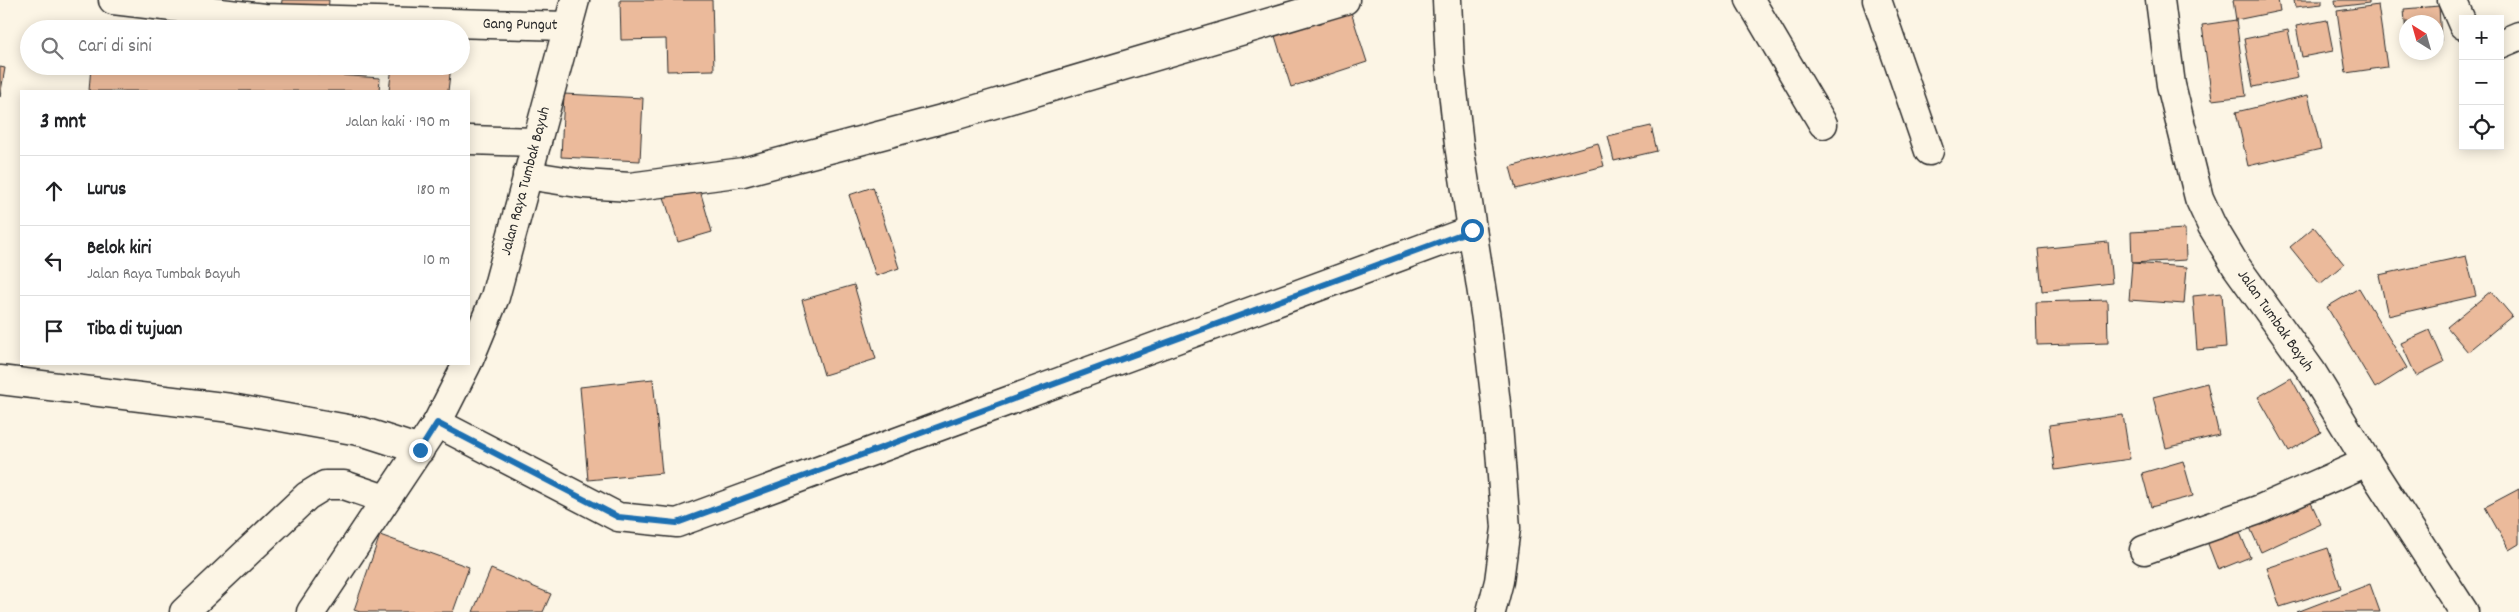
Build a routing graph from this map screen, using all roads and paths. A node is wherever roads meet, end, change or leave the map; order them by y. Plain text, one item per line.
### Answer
1 (113, 0) edge
2 (575, 0) edge
3 (1345, 0) edge
4 (1447, 0) edge
5 (1750, 0) edge
6 (1877, 0) edge
7 (2160, 0) edge
8 (2452, 0) edge
9 (2459, 16) edge
10 (340, 20) edge
11 (470, 23) edge
12 (567, 26) junction
13 (2519, 36) edge
14 (2504, 42) edge
15 (1823, 124) dead end
16 (470, 140) edge
17 (536, 142) junction
18 (1929, 151) dead end
19 (527, 175) junction
20 (1472, 230) junction
21 (470, 358) edge
22 (466, 365) edge
23 (0, 380) edge
24 (437, 423) junction
25 (420, 450) junction
26 (2366, 462) junction
27 (385, 499) junction
28 (2144, 550) dead end
29 (184, 612) edge
30 (311, 612) edge
31 (1491, 612) edge
32 (2464, 612) edge

1 - 10 street, Gang Pungut
2 - 12 street, Jalan Raya Tumbak Bayuh
3 - 19 street
4 - 20 street
5 - 15 street
6 - 18 street
7 - 26 street, Jalan Tumbak Bayuh
8 - 9 street
11 - 12 street, Gang Pungut
12 - 17 street, Jalan Raya Tumbak Bayuh
13 - 14 street
16 - 17 street
17 - 19 street, Jalan Raya Tumbak Bayuh
19 - 21 street, Jalan Raya Tumbak Bayuh
20 - 24 street
20 - 31 street
22 - 24 street
23 - 25 street
24 - 25 street
25 - 27 street
26 - 28 street
26 - 32 street, Jalan Tumbak Bayuh
27 - 29 street
27 - 30 street

